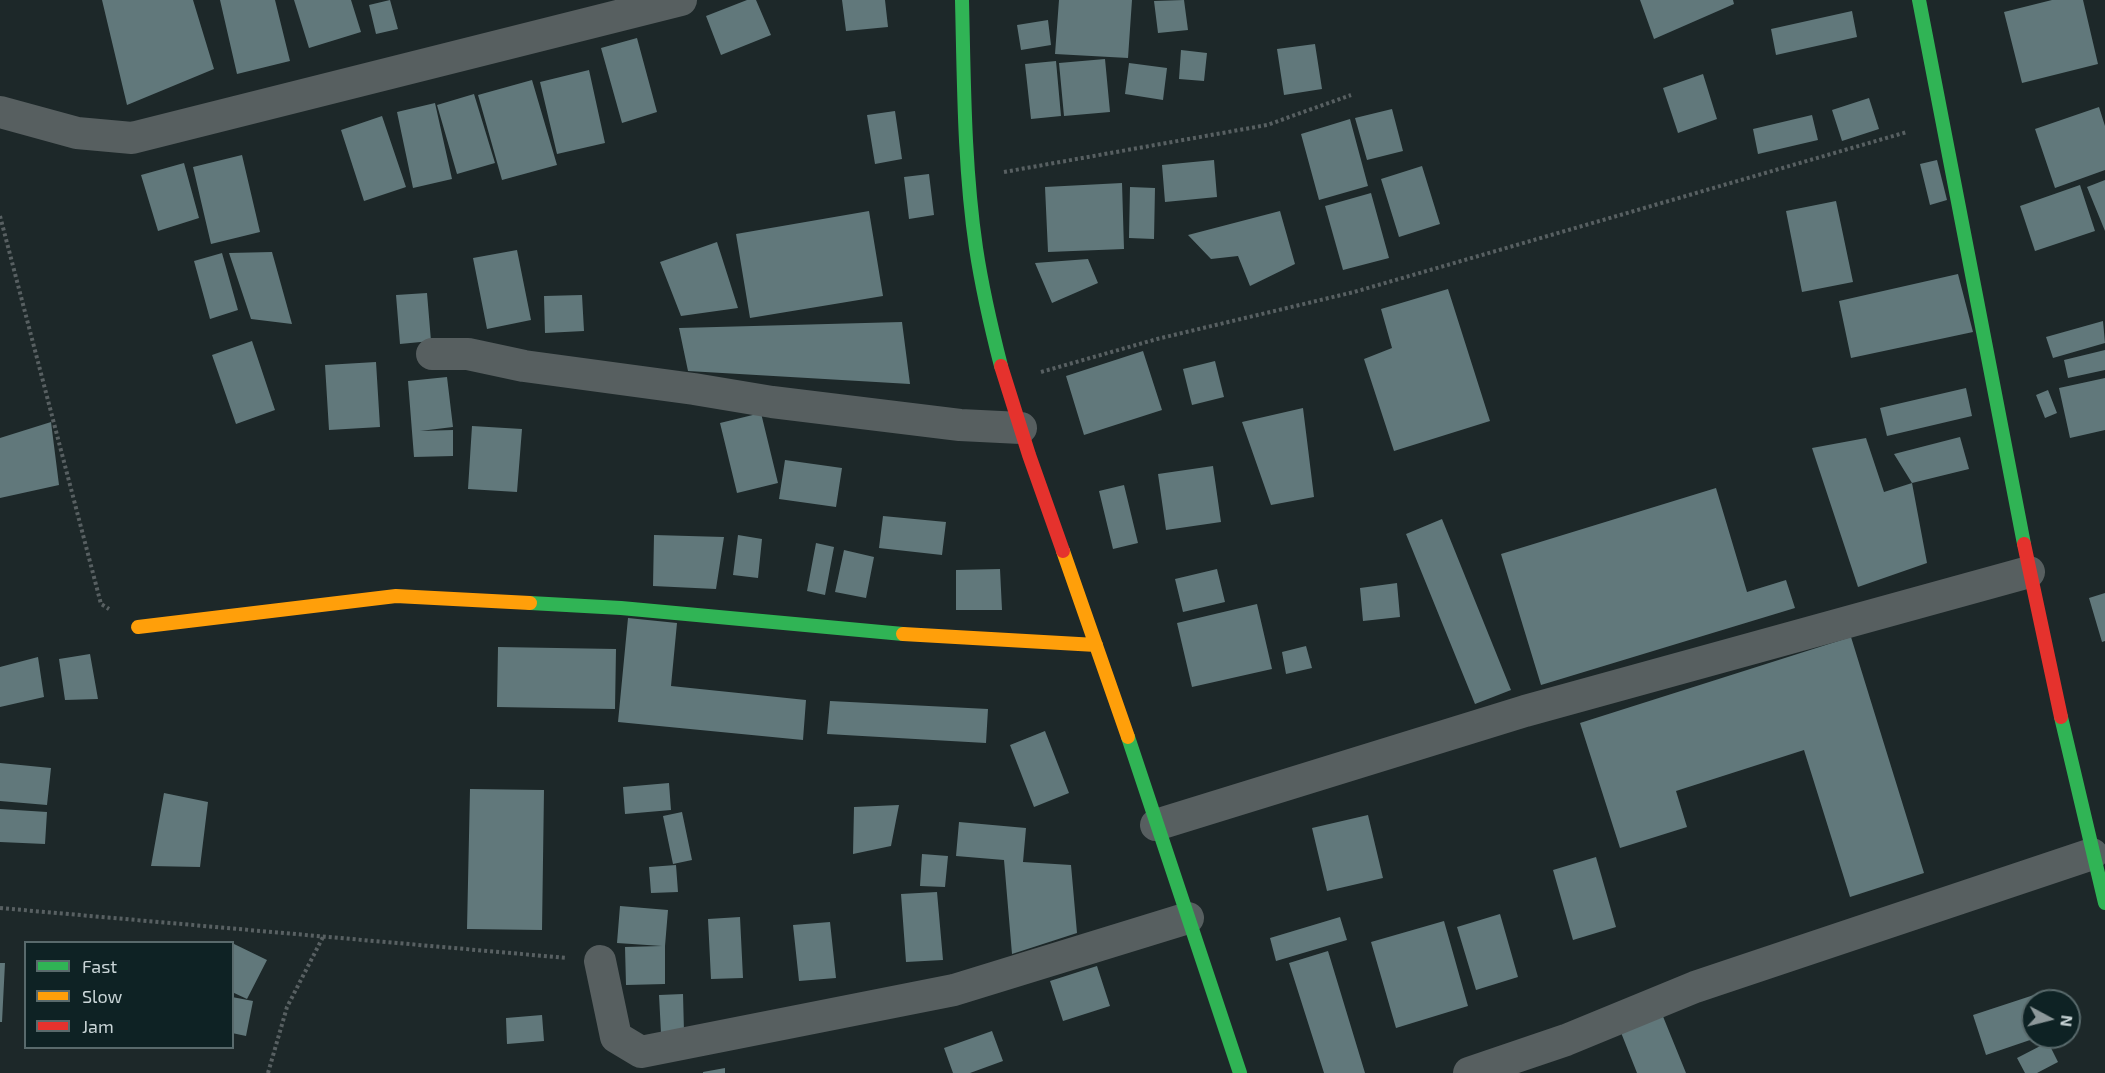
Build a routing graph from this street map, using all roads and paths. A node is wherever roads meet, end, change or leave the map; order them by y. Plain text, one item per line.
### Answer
1 (681, 0) edge
2 (962, 0) edge
3 (1919, 0) edge
4 (1351, 95) dead end
5 (0, 112) edge
6 (1942, 122) junction
7 (968, 178) junction
8 (0, 216) edge
9 (432, 354) dead end
10 (1005, 382) junction
11 (1021, 428) junction
12 (2029, 572) junction
13 (138, 627) joint
14 (1096, 645) junction
15 (1156, 825) junction
16 (2092, 854) junction
17 (2105, 903) edge
18 (0, 908) edge
19 (1188, 918) junction
20 (322, 937) junction
21 (600, 961) joint
22 (268, 1073) edge
23 (1240, 1073) edge
24 (1469, 1073) edge

1 - 5 street
2 - 7 street
3 - 6 street
4 - 7 path
6 - 10 path
6 - 12 street
7 - 10 street
8 - 13 path
9 - 11 street
10 - 11 street
11 - 14 street
12 - 15 street
12 - 16 street
13 - 14 street
14 - 15 street
15 - 19 street
16 - 17 street
16 - 24 street
18 - 20 path
19 - 21 street
19 - 23 street
20 - 21 path
20 - 22 path

